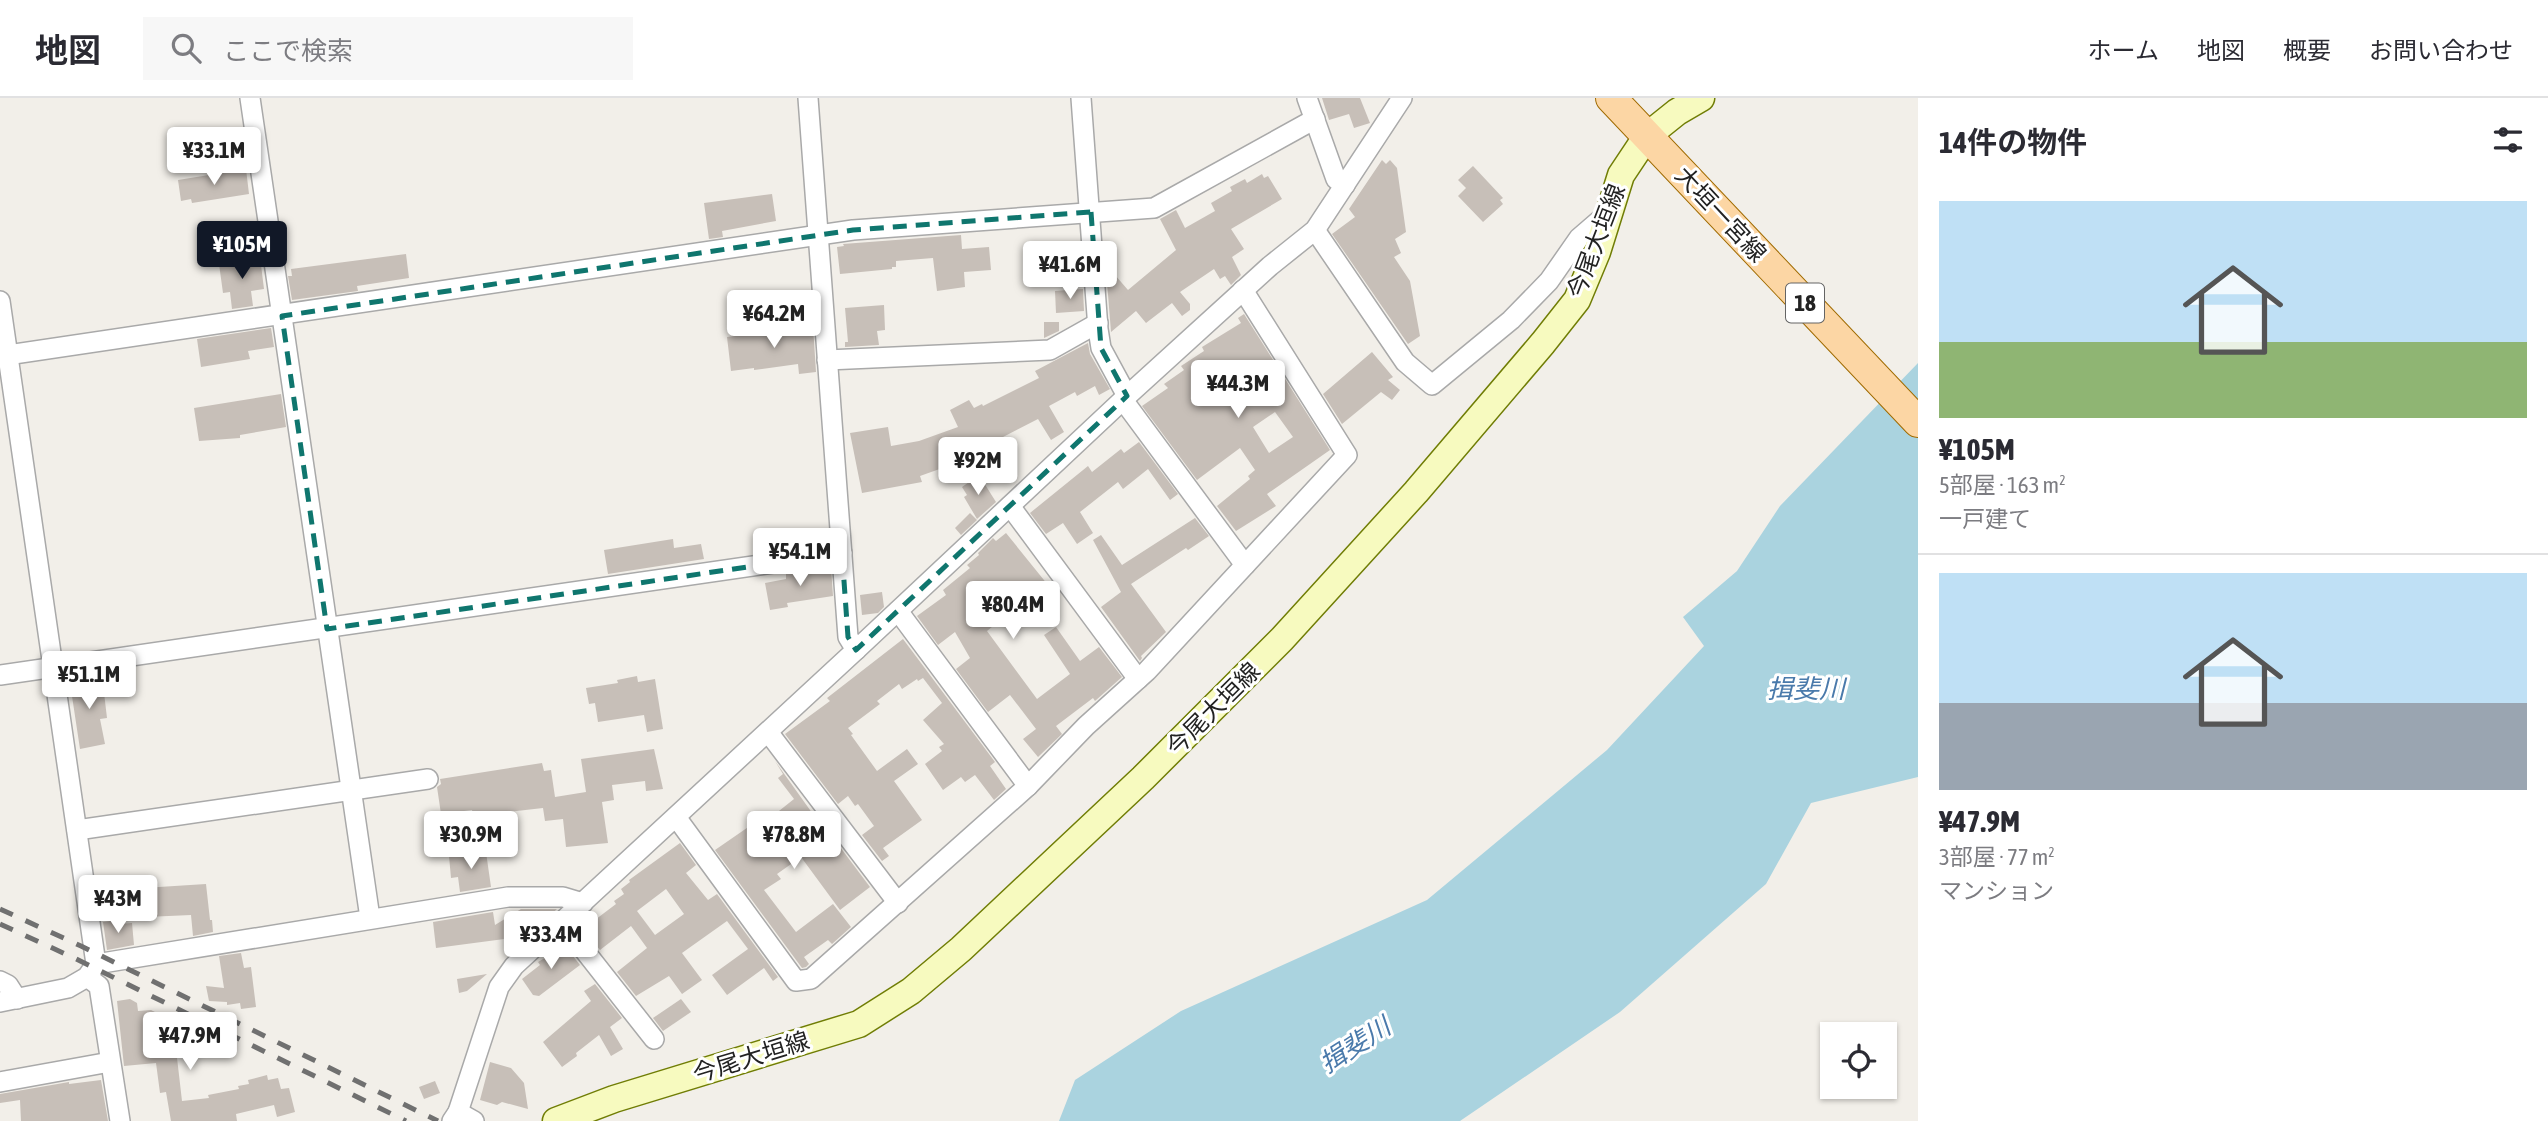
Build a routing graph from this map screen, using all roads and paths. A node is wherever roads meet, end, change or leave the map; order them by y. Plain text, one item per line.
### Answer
1 (250, 98) edge
2 (808, 98) edge
3 (1081, 98) edge
4 (1307, 98) edge
5 (1402, 98) edge
6 (1611, 98) edge
7 (1700, 98) edge
8 (1315, 119) junction
9 (1647, 136) junction
10 (1345, 185) junction
11 (1091, 212) junction
12 (1608, 213) junction
13 (1315, 230) junction
14 (818, 236) junction
15 (1243, 290) junction
16 (0, 301) edge
17 (282, 316) junction
18 (1098, 323) junction
19 (4, 355) edge
20 (827, 360) junction
21 (1125, 398) junction
22 (1918, 422) edge
23 (1010, 506) junction
24 (842, 553) junction
25 (1245, 565) junction
26 (898, 611) junction
27 (327, 628) junction
28 (856, 650) junction
29 (54, 667) junction
30 (0, 676) edge
31 (1138, 679) junction
32 (768, 732) junction
33 (428, 779) dead end
34 (1028, 786) junction
35 (352, 790) junction
36 (676, 817) junction
37 (77, 830) junction
38 (583, 903) junction
39 (898, 903) junction
40 (370, 918) junction
41 (562, 922) junction
42 (92, 971) junction
43 (0, 981) edge
44 (9, 1001) edge
45 (654, 1039) dead end
46 (110, 1062) junction
47 (0, 1082) edge
48 (461, 1118) edge
49 (120, 1121) edge
50 (556, 1121) edge

1 - 17 street
2 - 14 street
3 - 11 street
4 - 8 street
5 - 10 street
6 - 9 main road, 大垣一宮線 / 18
7 - 9 main road, 今尾大垣線
8 - 10 street
8 - 11 street
9 - 12 main road, 今尾大垣線
9 - 22 main road, 大垣一宮線 / 18
10 - 13 street
11 - 14 street
11 - 18 street
12 - 13 street
12 - 50 main road, 今尾大垣線
13 - 15 street
14 - 17 street
14 - 20 street
15 - 21 street
15 - 25 street
16 - 19 street
17 - 19 street
17 - 27 street
18 - 20 street
18 - 21 street
19 - 29 street
20 - 24 street
21 - 23 street
21 - 25 street
23 - 26 street
23 - 31 street
24 - 27 street
24 - 28 street
25 - 31 street
26 - 28 street
26 - 34 street
27 - 29 street
27 - 35 street
28 - 32 street
29 - 30 street
29 - 37 street
31 - 34 street
32 - 36 street
32 - 39 street
33 - 35 street
34 - 39 street
35 - 37 street
35 - 40 street
36 - 38 street
36 - 39 street
37 - 42 street
38 - 40 street
38 - 41 street
40 - 42 street
41 - 45 street
41 - 48 street
42 - 44 street
42 - 46 street
43 - 44 street
46 - 47 street
46 - 49 street

